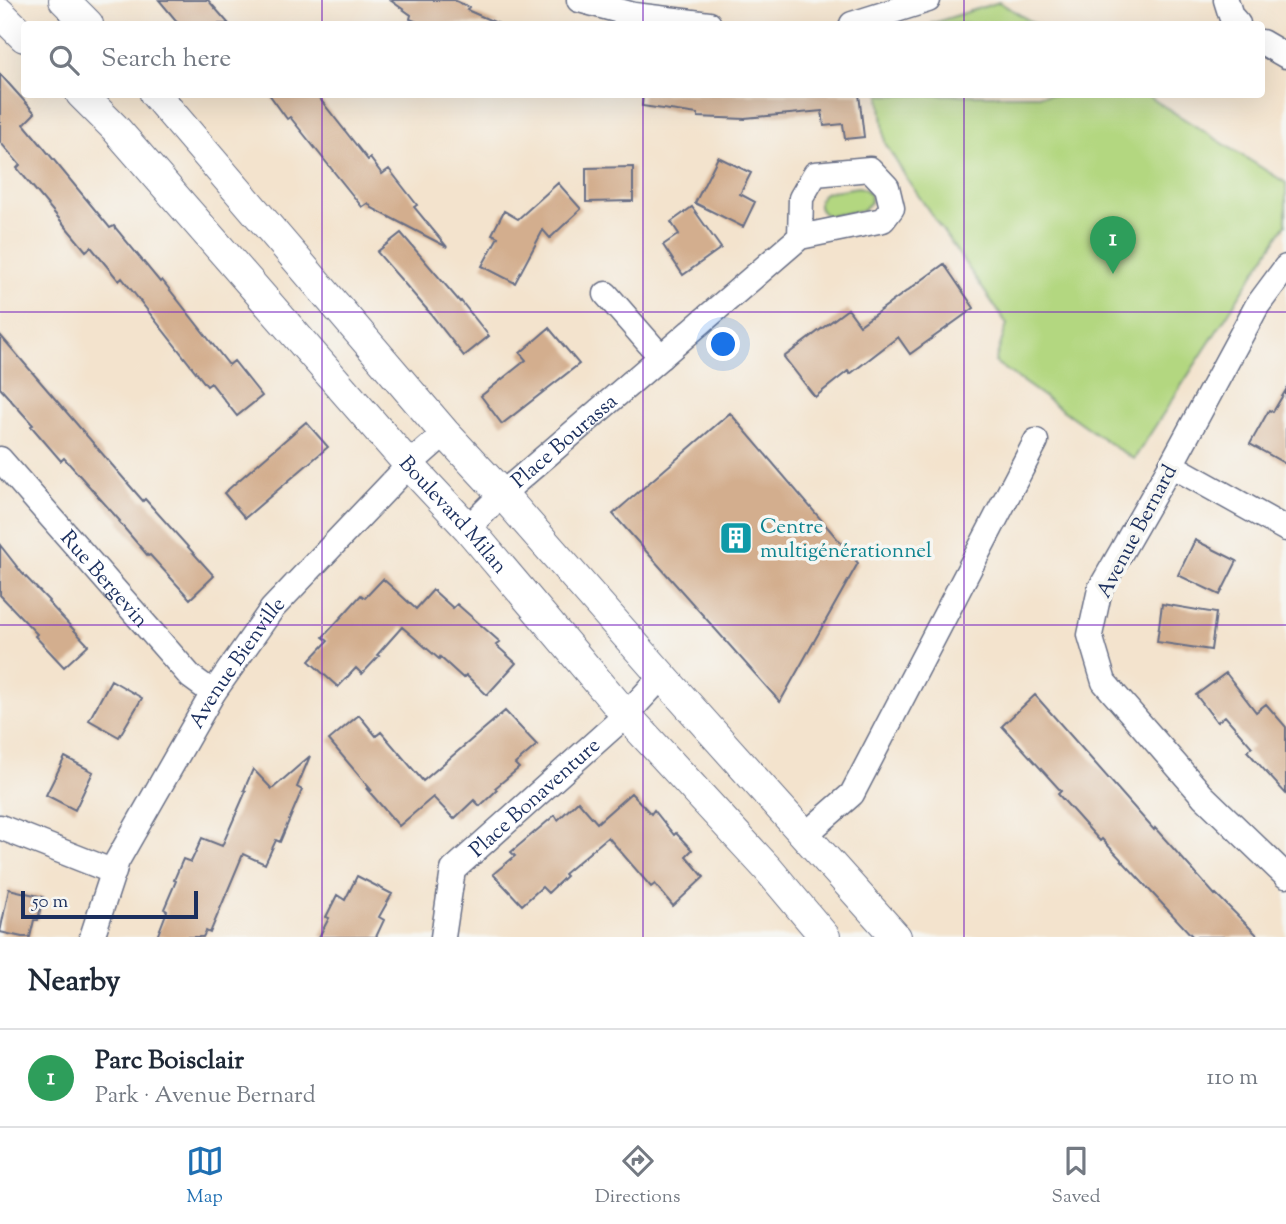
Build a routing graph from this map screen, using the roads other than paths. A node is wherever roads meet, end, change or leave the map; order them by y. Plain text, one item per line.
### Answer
1 (64, 0) edge
2 (579, 0) edge
3 (928, 0) edge
4 (1226, 0) edge
5 (0, 13) edge
6 (85, 21) edge
7 (684, 21) edge
8 (862, 21) edge
9 (1235, 21) edge
10 (21, 34) edge
11 (1265, 44) edge
12 (1286, 56) edge
13 (85, 98) edge
14 (158, 98) edge
15 (800, 237) dead end
16 (1286, 267) edge
17 (606, 294) dead end
18 (662, 357) junction
19 (444, 433) junction
20 (1036, 441) dead end
21 (0, 459) edge
22 (409, 465) junction
23 (1171, 465) junction
24 (502, 494) junction
25 (468, 528) junction
26 (1286, 529) edge
27 (662, 676) junction
28 (213, 693) junction
29 (626, 715) junction
30 (0, 827) edge
31 (805, 835) junction
32 (114, 872) junction
33 (1286, 876) edge
34 (92, 937) edge
35 (443, 937) edge
36 (825, 937) edge
37 (896, 937) edge

1 - 6 main road
2 - 7 street
3 - 8 street
4 - 9 street
5 - 10 main road
11 - 12 street
13 - 22 main road, Boulevard Milan
14 - 19 main road
15 - 18 street, Place Bourassa
16 - 23 street, Avenue Bernard
17 - 18 street
18 - 24 street, Place Bourassa
19 - 22 street, Avenue Bienville
19 - 24 main road
20 - 31 street
21 - 28 street, Rue Bergevin
22 - 25 main road, Boulevard Milan
22 - 28 street, Avenue Bienville
23 - 26 street
23 - 33 street, Avenue Bernard
24 - 25 street, Place Bourassa
24 - 27 main road
25 - 29 main road, Boulevard Milan
27 - 29 street, Place Bonaventure
27 - 31 main road
28 - 32 street, Avenue Bienville
29 - 35 street, Place Bonaventure
29 - 36 main road, Boulevard Milan
30 - 32 street
31 - 37 main road
32 - 34 street, Avenue Bienville

